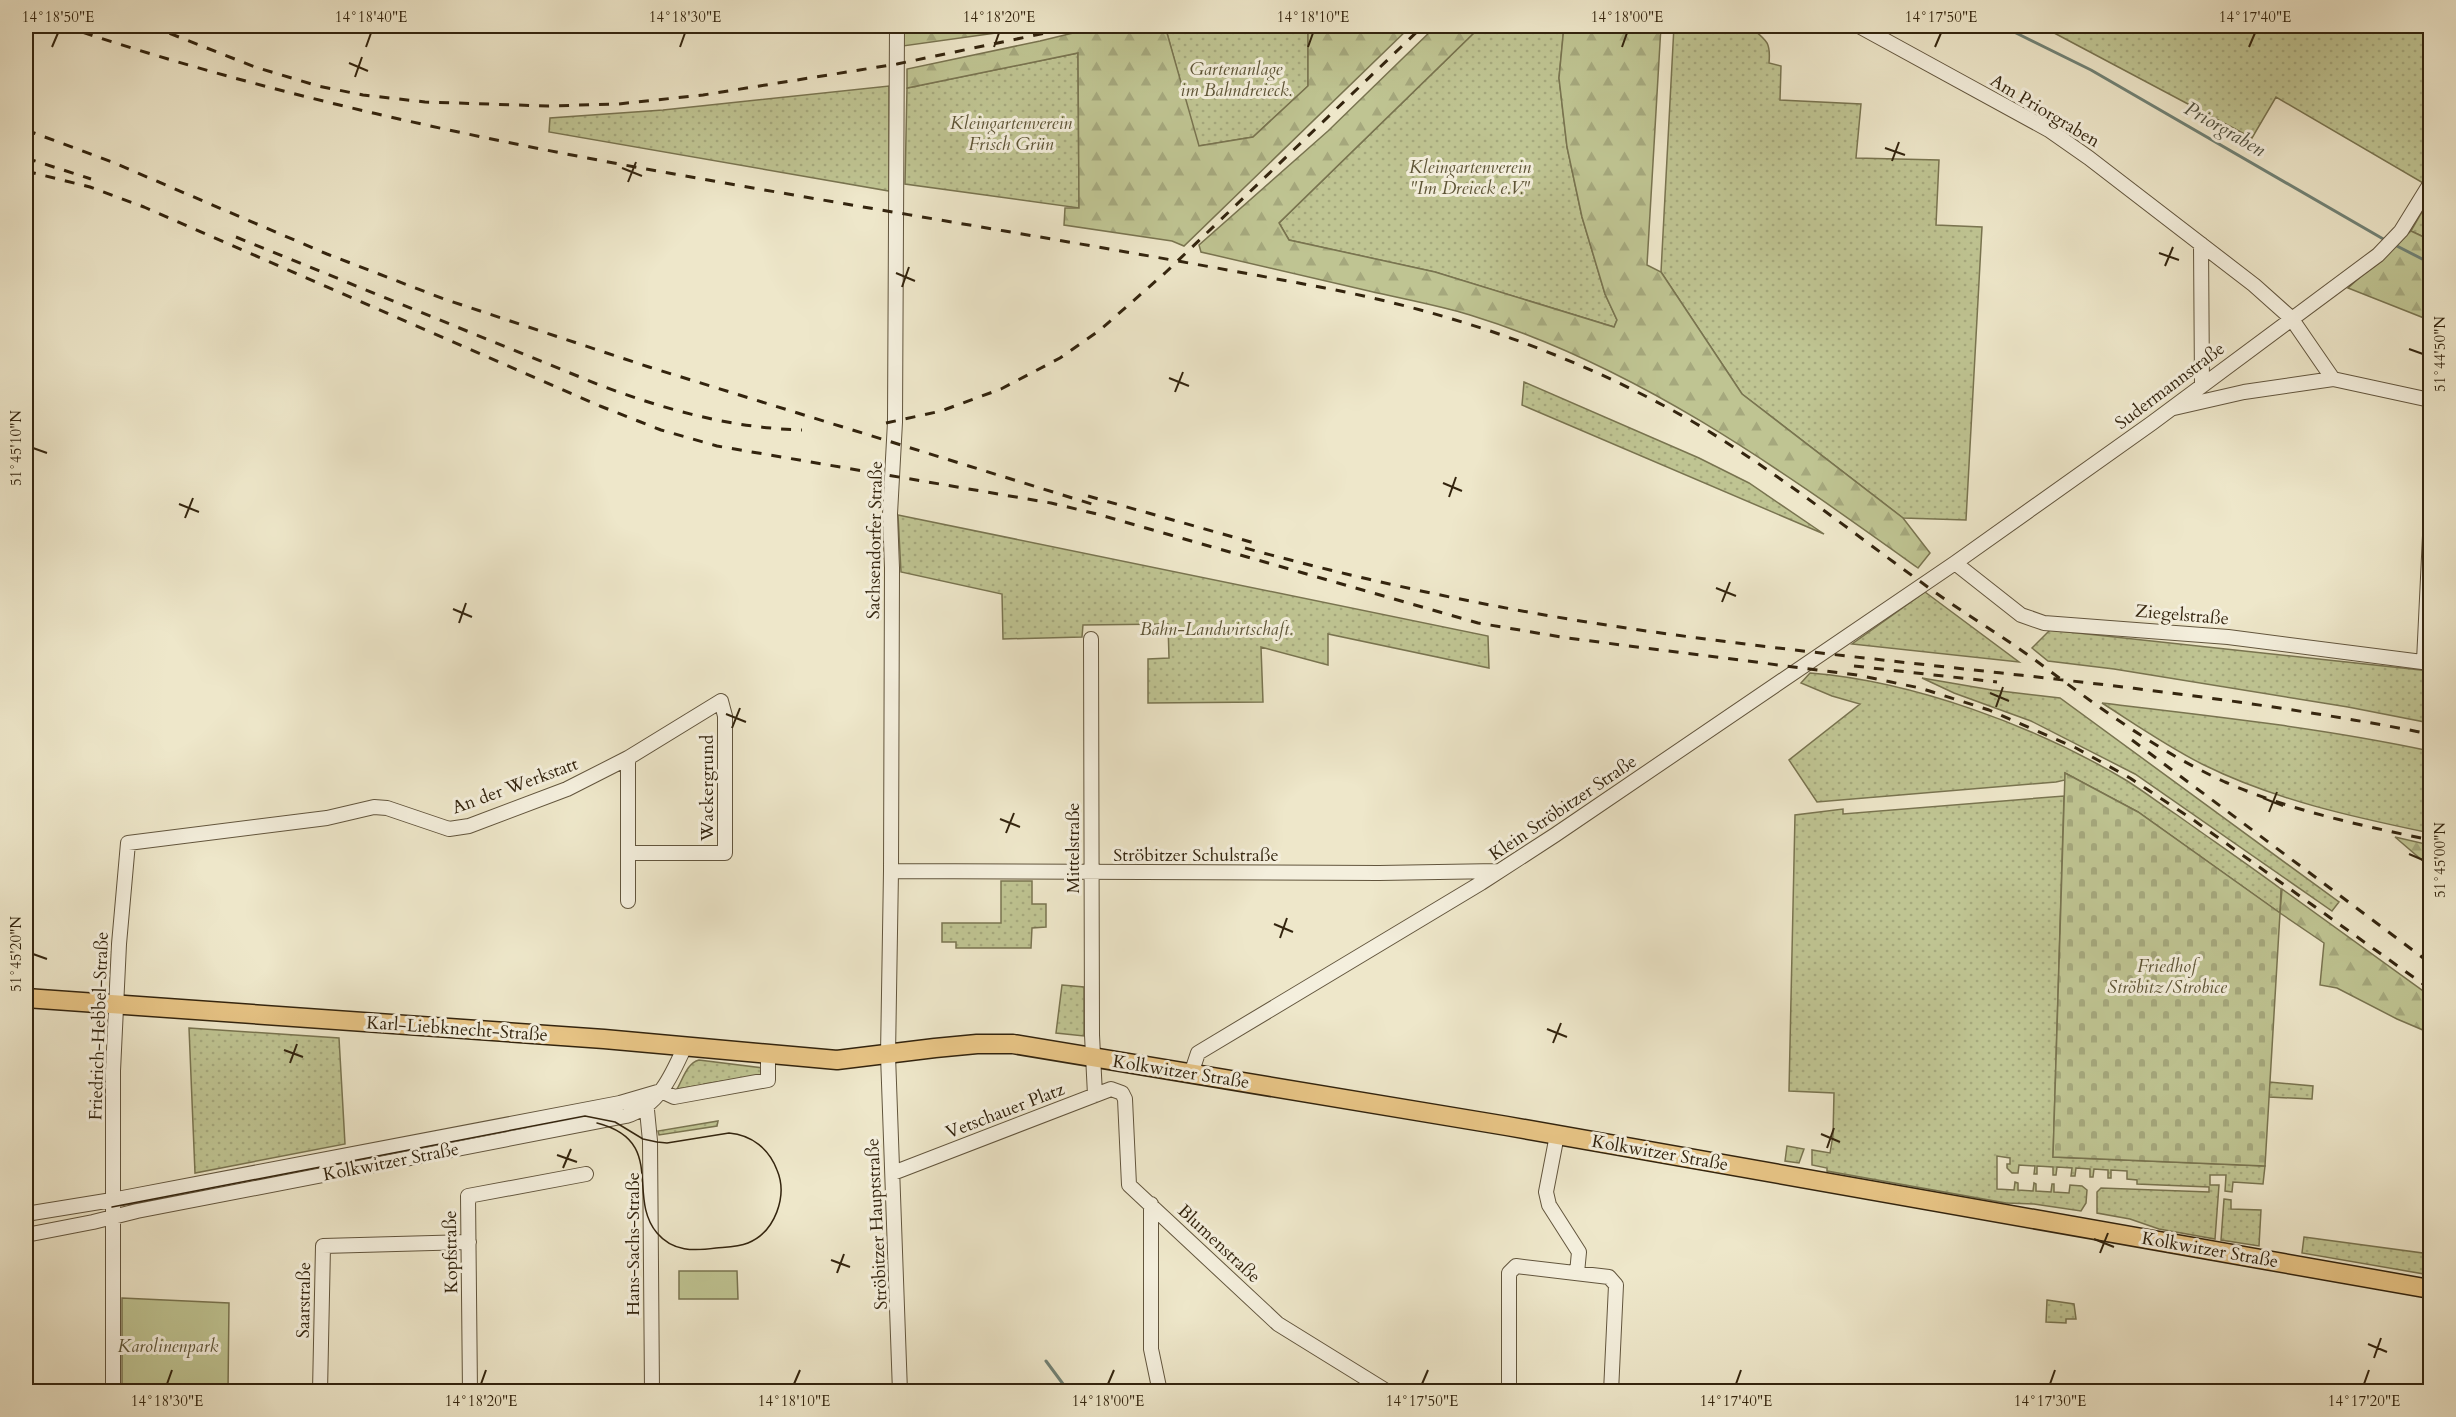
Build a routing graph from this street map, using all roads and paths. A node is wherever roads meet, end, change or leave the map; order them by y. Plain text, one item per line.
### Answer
1 (897, 26) edge
2 (1859, 26) edge
3 (2430, 184) edge
4 (2201, 244) junction
5 (2291, 318) junction
6 (2332, 379) junction
7 (2202, 385) junction
8 (2430, 399) edge
9 (2168, 410) junction
10 (2430, 536) edge
11 (1955, 563) junction
12 (1091, 639) dead end
13 (2427, 662) edge
14 (720, 701) joint
15 (628, 758) junction
16 (128, 843) joint
17 (629, 853) junction
18 (1500, 871) junction
19 (891, 872) junction
20 (1091, 873) junction
21 (628, 901) dead end
22 (26, 998) edge
23 (116, 1005) junction
24 (685, 1046) junction
25 (768, 1054) junction
26 (888, 1055) junction
27 (1094, 1058) junction
28 (1191, 1074) junction
29 (661, 1091) junction
30 (1095, 1095) junction
31 (646, 1102) junction
32 (1557, 1135) junction
33 (893, 1173) junction
34 (586, 1174) dead end
35 (1150, 1204) junction
36 (112, 1209) junction
37 (26, 1214) edge
38 (26, 1235) edge
39 (468, 1242) junction
40 (1578, 1273) junction
41 (2430, 1289) edge
42 (113, 1392) edge
43 (320, 1392) edge
44 (470, 1392) edge
45 (652, 1392) edge
46 (900, 1392) edge
47 (1160, 1392) edge
48 (1388, 1392) edge
49 (1512, 1392) edge
50 (1611, 1392) edge

1 - 19 street, Sachsendorfer Straße
2 - 4 street, Am Priorgraben
3 - 5 street, Sudermannstraße
4 - 5 street, Am Priorgraben
4 - 7 street
5 - 6 street, Am Priorgraben
5 - 7 street, Sudermannstraße
6 - 8 street
6 - 9 street
7 - 9 street, Sudermannstraße
9 - 11 street, Sudermannstraße
10 - 13 street, Ziegelstraße
11 - 13 street, Ziegelstraße
11 - 18 street, Klein Ströbitzer Straße
12 - 20 street, Mittelstraße
14 - 15 street, An der Werkstatt
14 - 17 street, Wackergrund
15 - 16 street, An der Werkstatt
15 - 17 street
16 - 23 street, Friedrich-Hebbel-Straße
17 - 21 street
18 - 20 street, Ströbitzer Schulstraße
18 - 28 street, Klein Ströbitzer Straße
19 - 20 street, Ströbitzer Schulstraße
19 - 26 street, Sachsendorfer Straße
20 - 27 street, Mittelstraße
22 - 23 main road, Karl-Liebknecht-Straße
23 - 24 main road, Karl-Liebknecht-Straße
23 - 36 street, Friedrich-Hebbel-Straße
24 - 25 main road, Karl-Liebknecht-Straße
24 - 29 street
25 - 26 main road, Karl-Liebknecht-Straße
25 - 29 street, Kolkwitzer Straße
26 - 27 main road, Kolkwitzer Straße
26 - 33 street, Ströbitzer Hauptstraße
27 - 28 main road, Kolkwitzer Straße
27 - 30 street
28 - 32 main road, Kolkwitzer Straße
29 - 31 street, Kolkwitzer Straße
30 - 33 street, Vetschauer Platz
30 - 35 street, Blumenstraße
31 - 36 street, Kolkwitzer Straße
31 - 45 street, Hans-Sachs-Straße
32 - 40 street
32 - 41 main road, Kolkwitzer Straße
33 - 46 street, Ströbitzer Hauptstraße
34 - 39 street, Kopfstraße
35 - 47 street
35 - 48 street, Blumenstraße
36 - 37 street
36 - 38 street
36 - 42 street, Friedrich-Hebbel-Straße
39 - 43 street, Saarstraße
39 - 44 street, Kopfstraße
40 - 49 street
40 - 50 street

